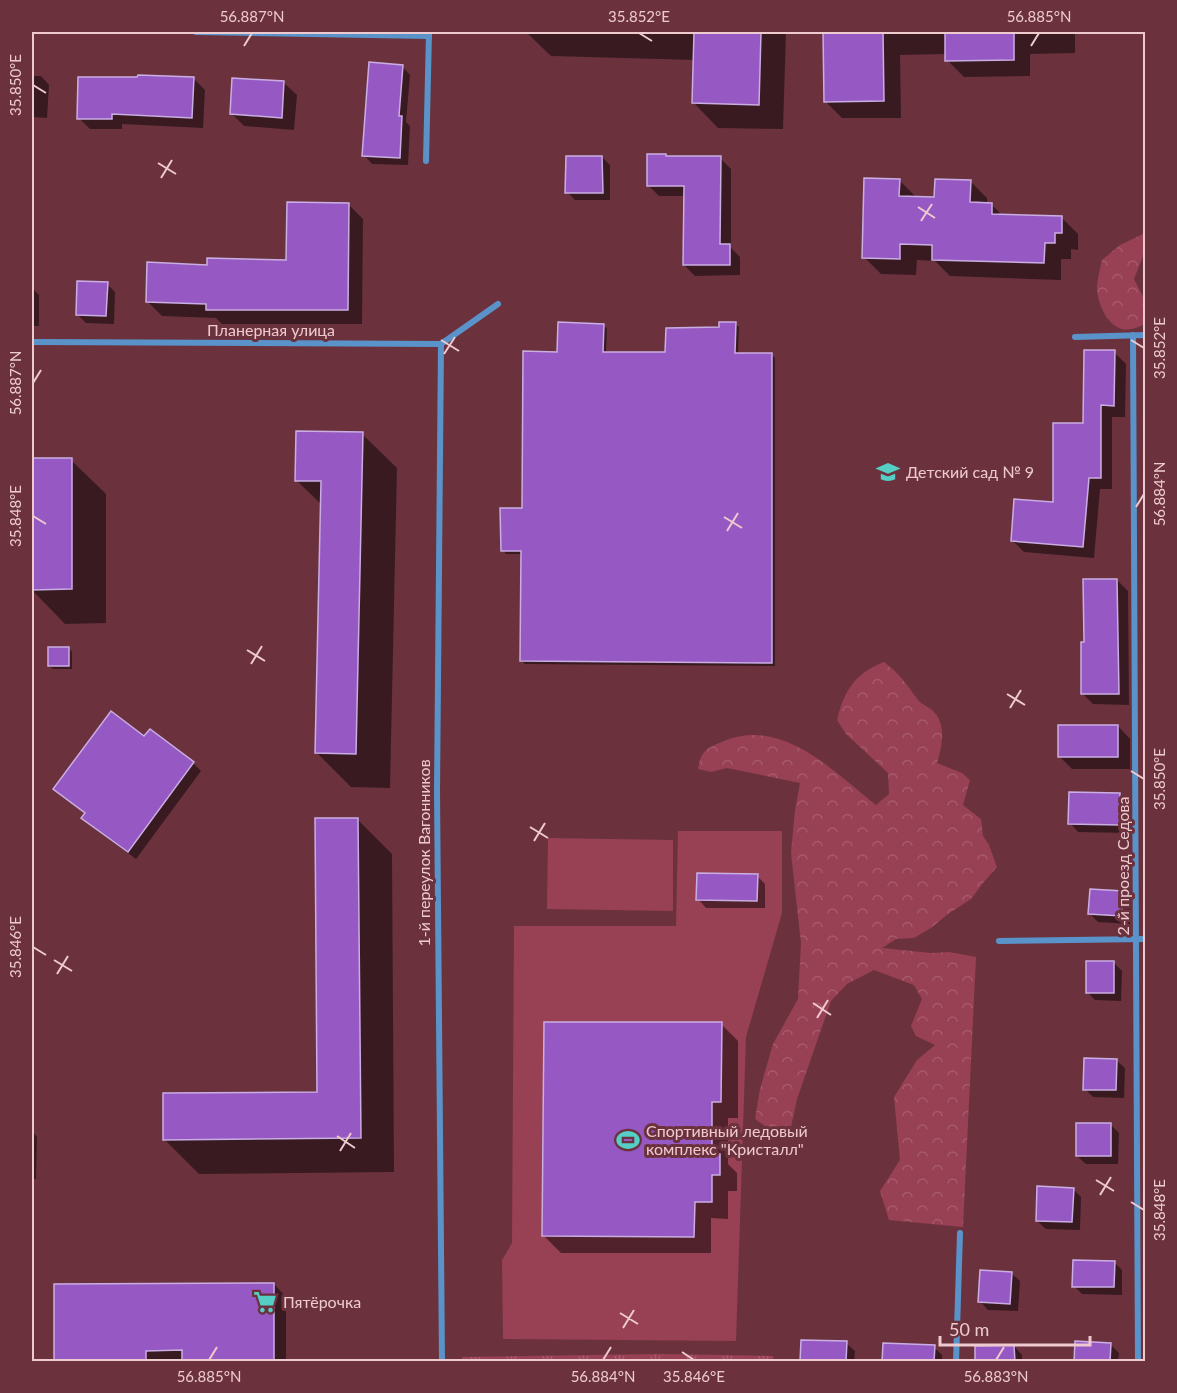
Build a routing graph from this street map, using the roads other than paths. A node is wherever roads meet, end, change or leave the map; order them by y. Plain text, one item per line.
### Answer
1 (196, 32) edge
2 (429, 34) edge
3 (426, 160) dead end
4 (498, 304) dead end
5 (1133, 335) junction
6 (1146, 335) edge
7 (1075, 337) dead end
8 (32, 342) edge
9 (441, 344) junction
10 (1137, 939) junction
11 (1146, 939) edge
12 (999, 941) dead end
13 (960, 1233) dead end
14 (442, 1362) edge
15 (956, 1362) edge
16 (1138, 1362) edge

1 - 2 street
2 - 3 street
4 - 9 street
5 - 6 street
5 - 7 street
5 - 10 street, 2-й проезд Седова
8 - 9 street, Планерная улица
9 - 14 street, 1-й переулок Вагонников
10 - 11 street
10 - 12 street
10 - 16 street, 2-й проезд Седова
13 - 15 street

